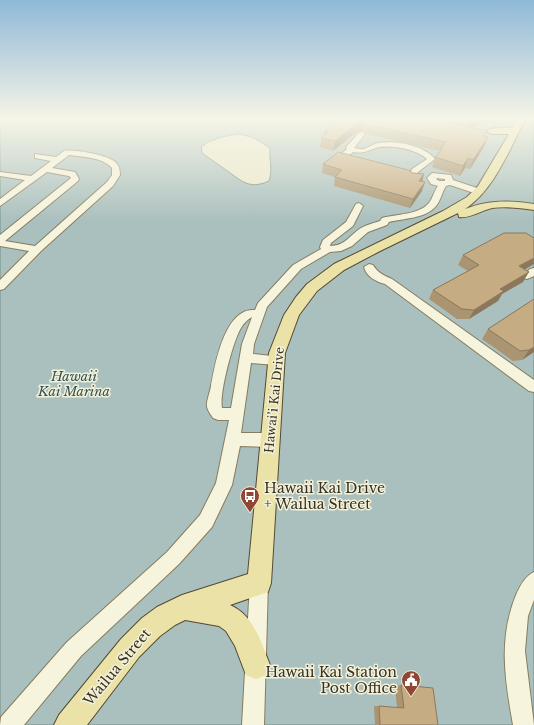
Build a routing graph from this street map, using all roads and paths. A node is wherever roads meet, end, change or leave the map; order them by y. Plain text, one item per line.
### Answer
1 (66, 154) edge
2 (73, 154) edge
3 (346, 154) edge
4 (427, 154) edge
5 (501, 154) edge
6 (38, 156) dead end
7 (343, 156) edge
8 (58, 160) junction
9 (420, 168) junction
10 (45, 170) junction
11 (0, 174) edge
12 (434, 178) junction
13 (32, 179) junction
14 (446, 183) junction
15 (480, 192) junction
16 (437, 193) junction
17 (1, 201) edge
18 (359, 206) dead end
19 (534, 207) edge
20 (347, 227) junction
21 (421, 227) junction
22 (362, 233) junction
23 (0, 242) edge
24 (328, 249) junction
25 (37, 250) junction
26 (363, 262) junction
27 (0, 286) edge
28 (259, 314) junction
29 (246, 358) junction
30 (276, 360) junction
31 (534, 387) edge
32 (237, 414) junction
33 (233, 439) junction
34 (270, 440) junction
35 (534, 581) edge
36 (260, 583) junction
37 (182, 608) junction
38 (256, 665) junction
39 (8, 725) edge
40 (69, 725) edge
41 (253, 725) edge
42 (524, 725) edge

1 - 8 street
2 - 25 street
3 - 7 street
4 - 9 street
5 - 15 main road
6 - 8 street
8 - 10 street
9 - 12 street
9 - 12 street
10 - 13 street
10 - 23 street
11 - 13 street
12 - 14 street
12 - 16 street
13 - 17 street
14 - 15 street
14 - 16 street
15 - 19 main road
15 - 21 main road, Hawai’i Kai Drive
16 - 22 street
18 - 20 street
19 - 21 main road
20 - 22 street
20 - 24 street
21 - 26 main road, Hawai’i Kai Drive
22 - 24 street
23 - 25 street
24 - 28 street
25 - 27 street
26 - 30 main road, Hawai’i Kai Drive
26 - 31 street
28 - 29 street
28 - 32 street
29 - 30 street
29 - 32 street
30 - 34 main road, Hawai’i Kai Drive
32 - 33 street
33 - 34 street
33 - 39 street
34 - 36 main road, Hawai’i Kai Drive
35 - 42 street
36 - 37 main road, Wailua Street
36 - 38 street, Hawai’i Kai Drive
37 - 38 main road
37 - 40 main road, Wailua Street
38 - 41 street, Hawai’i Kai Drive

